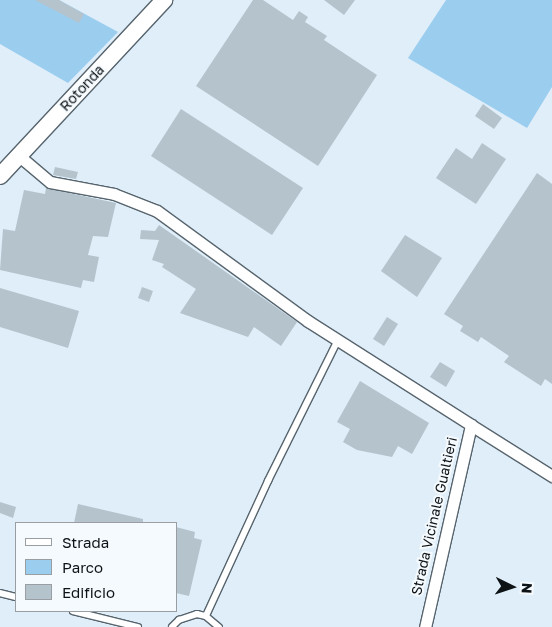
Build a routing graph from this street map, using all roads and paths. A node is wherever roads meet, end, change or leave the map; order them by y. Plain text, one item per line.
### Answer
1 (164, 0) edge
2 (18, 155) junction
3 (0, 176) edge
4 (338, 340) junction
5 (471, 426) junction
6 (552, 476) edge
7 (0, 593) edge
8 (15, 597) edge
9 (77, 612) edge
10 (206, 616) junction
11 (138, 627) edge
12 (172, 627) edge
13 (219, 627) edge
14 (425, 627) edge

1 - 2 main road, Rotonda
2 - 3 main road, Rotonda
2 - 4 street, Strada Vicinale Gualtieri
4 - 5 street, Strada Vicinale Gualtieri
4 - 10 lane
5 - 6 street
5 - 14 street, Strada Vicinale Gualtieri
7 - 8 lane
9 - 11 lane
10 - 12 lane
10 - 13 lane

